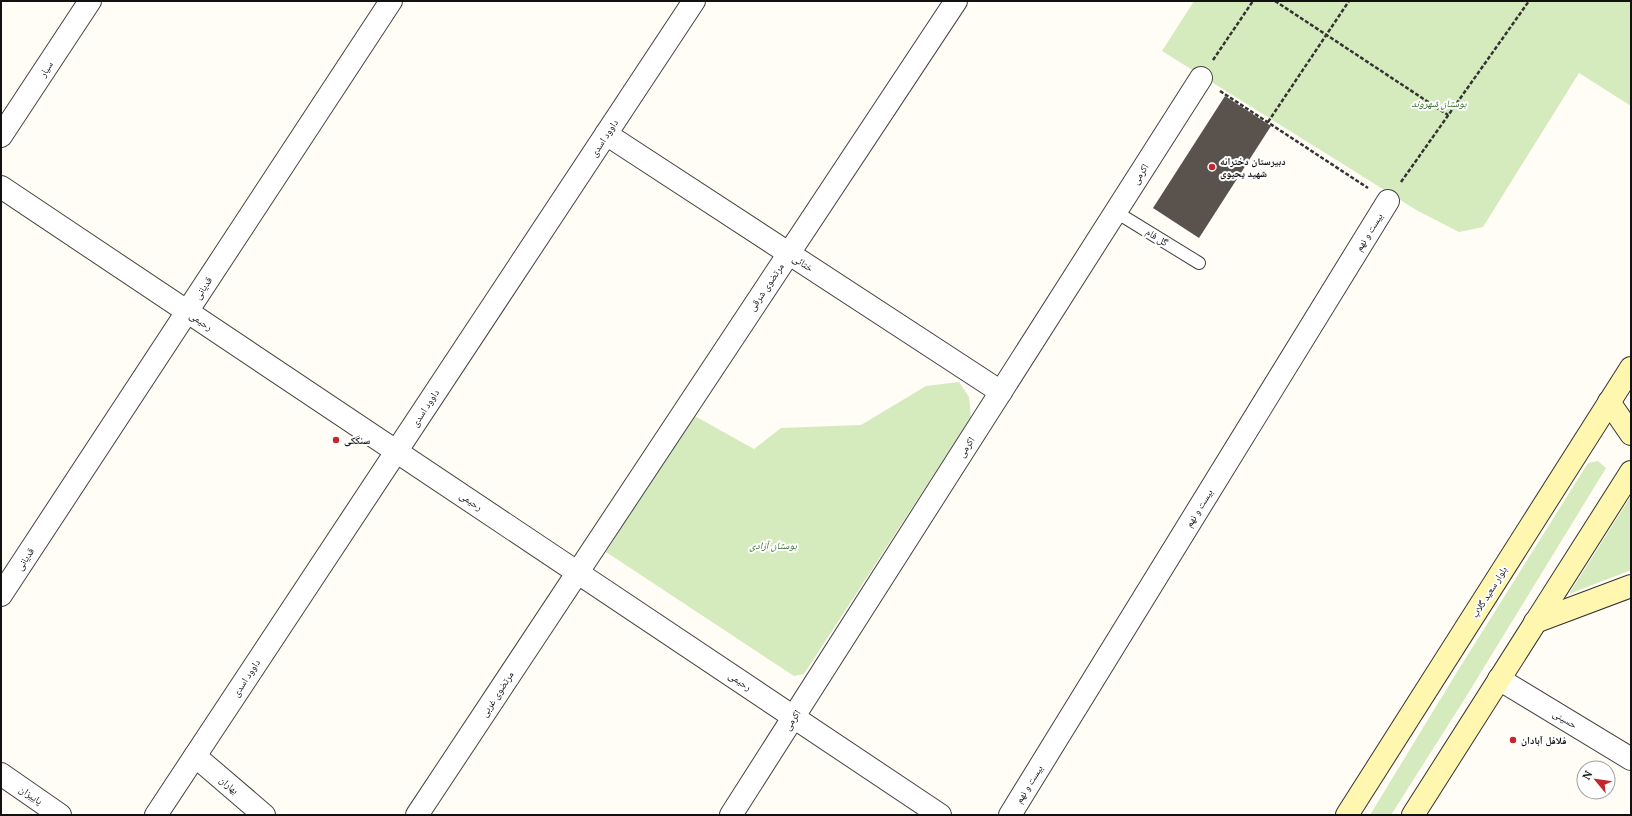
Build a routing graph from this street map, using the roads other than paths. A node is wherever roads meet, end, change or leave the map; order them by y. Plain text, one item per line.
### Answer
1 (90, 1) edge
2 (391, 1) edge
3 (694, 1) edge
4 (956, 1) edge
5 (1201, 78) road end
6 (606, 134) junction
7 (1, 136) edge
8 (1, 187) edge
9 (1388, 201) road end
10 (1116, 212) junction
11 (788, 254) junction
12 (1199, 263) dead end
13 (187, 312) junction
14 (1631, 368) edge
15 (1001, 392) junction
16 (1609, 402) junction
17 (1631, 406) edge
18 (1631, 434) edge
19 (396, 451) junction
20 (1631, 472) edge
21 (577, 572) junction
22 (1631, 586) edge
23 (1, 596) edge
24 (1535, 622) junction
25 (1499, 679) junction
26 (794, 717) junction
27 (195, 756) junction
28 (1631, 759) edge
29 (1, 774) edge
30 (60, 815) edge
31 (156, 815) edge
32 (264, 815) edge
33 (417, 815) edge
34 (731, 815) edge
35 (940, 815) edge
36 (1010, 815) edge
37 (1347, 815) edge
38 (1412, 815) edge

1 - 7 street, سیار
2 - 13 street, قدیانی
3 - 6 street, داوود اسدی
4 - 11 street, مرتضوی شرقی
5 - 10 street, اکرمی
6 - 11 street, ختائی
6 - 19 street, داوود اسدی
8 - 13 street, رحیمی
9 - 36 street, بیست و نهم
10 - 12 lane, گل فام
10 - 15 street, اکرمی
11 - 15 street, ختائی
11 - 21 street, مرتضوی شرقی
13 - 19 street, رحیمی
13 - 23 street, قدیانی
14 - 16 main road, بلوار سعید گلاب
15 - 26 street, اکرمی
16 - 17 main road
16 - 18 main road
16 - 37 main road, بلوار سعید گلاب
19 - 21 street, رحیمی
19 - 27 street, داوود اسدی
20 - 24 main road
21 - 26 street, رحیمی
21 - 33 street, مرتضوی غربی
22 - 24 main road
24 - 25 main road
25 - 28 street, حسینی
25 - 38 main road
26 - 34 street, اکرمی
26 - 35 street, رحیمی
27 - 31 street, داوود اسدی
27 - 32 street, بهاران
29 - 30 street, پاییزان

